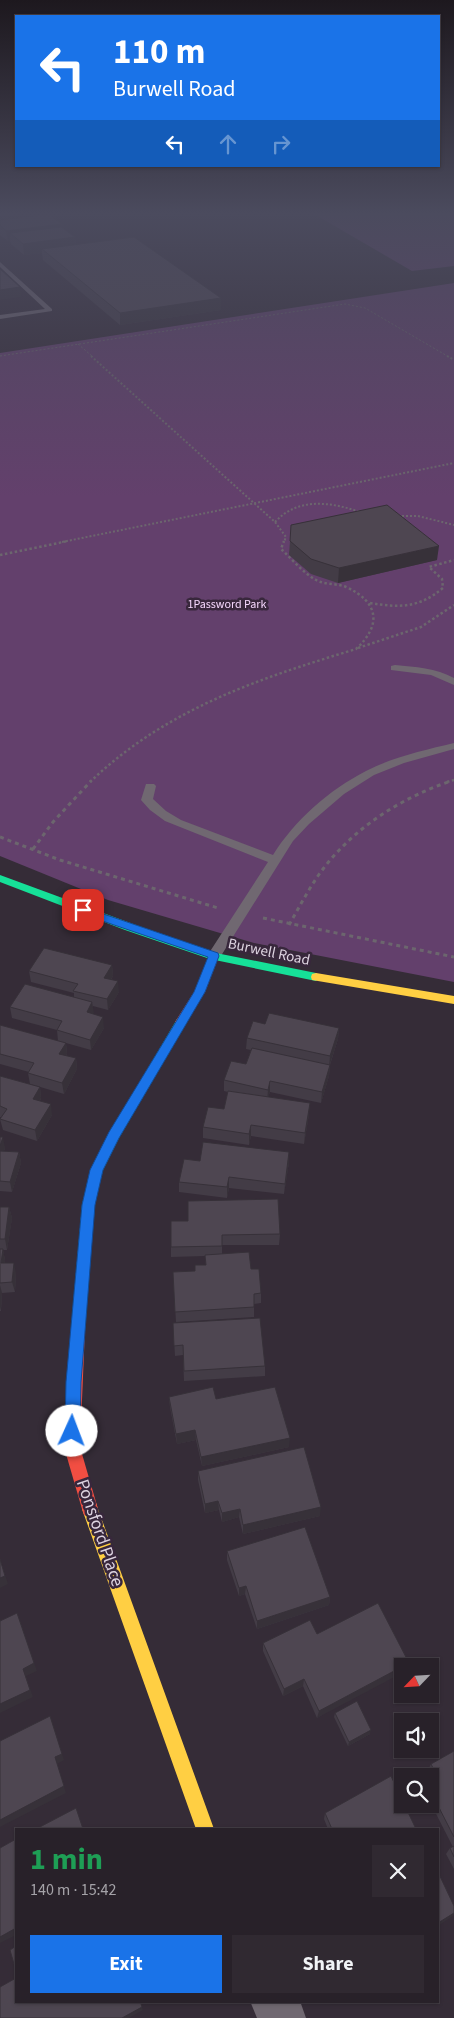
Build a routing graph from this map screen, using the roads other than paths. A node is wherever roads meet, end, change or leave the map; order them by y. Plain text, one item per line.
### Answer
1 (48, 308) edge
2 (0, 317) edge
3 (394, 668) dead end
4 (454, 682) edge
5 (454, 746) edge
6 (150, 786) dead end
7 (276, 861) junction
8 (0, 878) edge
9 (214, 956) junction
10 (454, 1000) edge
11 (205, 1828) edge
12 (274, 2003) edge
13 (282, 2018) edge

1 - 2 lane
3 - 4 lane
5 - 7 lane
6 - 7 lane
7 - 9 lane
8 - 9 street, Burwell Road
9 - 10 street, Burwell Road
9 - 11 street, Ponsford Place
12 - 13 street

